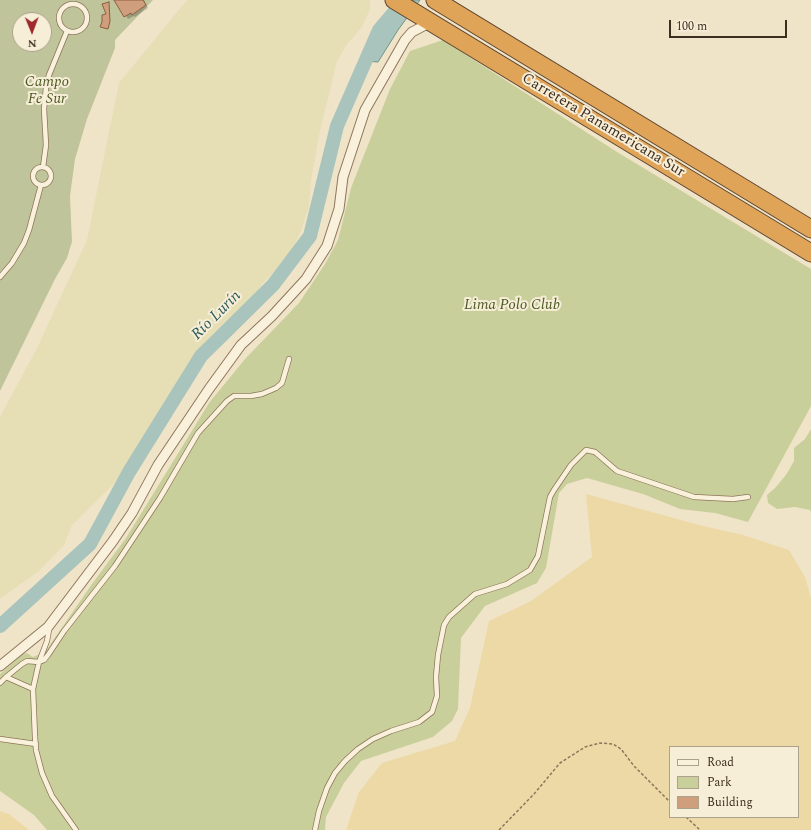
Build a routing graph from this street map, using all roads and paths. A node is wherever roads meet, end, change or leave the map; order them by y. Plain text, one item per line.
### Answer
1 (79, 0) edge
2 (394, 0) edge
3 (435, 0) edge
4 (77, 5) junction
5 (425, 18) junction
6 (67, 31) junction
7 (43, 167) junction
8 (40, 185) junction
9 (811, 229) edge
10 (811, 253) edge
11 (0, 277) edge
12 (289, 359) dead end
13 (748, 498) dead end
14 (48, 627) junction
15 (39, 662) junction
16 (0, 666) edge
17 (6, 677) junction
18 (0, 682) edge
19 (33, 689) junction
20 (0, 739) edge
21 (36, 744) junction
22 (669, 801) edge
23 (687, 818) edge
24 (76, 830) edge
25 (315, 830) edge
26 (499, 830) edge
27 (700, 830) edge

1 - 4 lane
2 - 5 highway, Carretera Panamericana Sur
3 - 9 highway, Carretera Panamericana Sur
4 - 6 lane
4 - 6 lane
5 - 10 highway, Carretera Panamericana Sur
5 - 14 street
6 - 7 lane
7 - 8 lane
7 - 8 lane
8 - 11 lane
12 - 15 lane
13 - 25 lane
14 - 15 lane
14 - 16 street
15 - 17 lane
15 - 19 lane
17 - 18 lane
17 - 19 lane
19 - 21 lane
20 - 21 lane
21 - 24 lane
22 - 26 path
23 - 27 path

